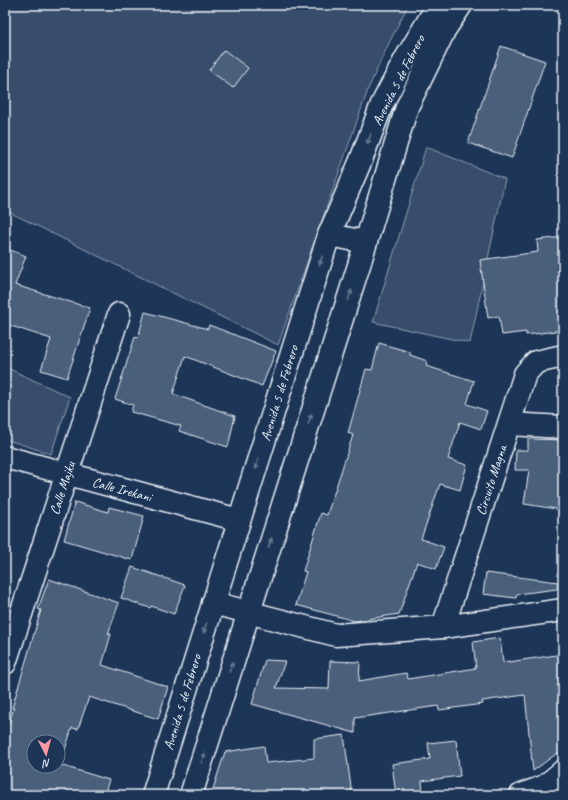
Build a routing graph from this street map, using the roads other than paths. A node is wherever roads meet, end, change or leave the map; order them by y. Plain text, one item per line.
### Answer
1 (438, 5) edge
2 (461, 5) edge
3 (329, 235) junction
4 (366, 242) junction
5 (119, 314) dead end
6 (563, 356) edge
7 (509, 424) junction
8 (563, 427) edge
9 (5, 457) edge
10 (66, 474) junction
11 (240, 520) junction
12 (213, 603) junction
13 (563, 610) edge
14 (248, 613) junction
15 (443, 627) junction
16 (5, 663) edge
17 (563, 771) edge
18 (153, 795) edge
19 (191, 795) edge
20 (521, 795) edge

1 -> 3 street, Avenida 5 de Febrero
2 - 4 street, Avenida 5 de Febrero
3 - 4 street
3 -> 11 street, Avenida 5 de Febrero
14 -> 4 street, Avenida 5 de Febrero
5 - 10 street, Calle Majku
6 - 7 street, Circuito Magna
7 - 8 street
7 - 15 street, Circuito Magna
9 - 10 street, Calle Irekani
10 - 11 street, Calle Irekani
10 - 16 street, Calle Majku
11 - 12 street, Avenida 5 de Febrero
12 - 14 street
12 -> 18 street, Avenida 5 de Febrero
13 - 15 street
14 - 15 street
19 -> 14 street, Avenida 5 de Febrero
17 - 20 street

